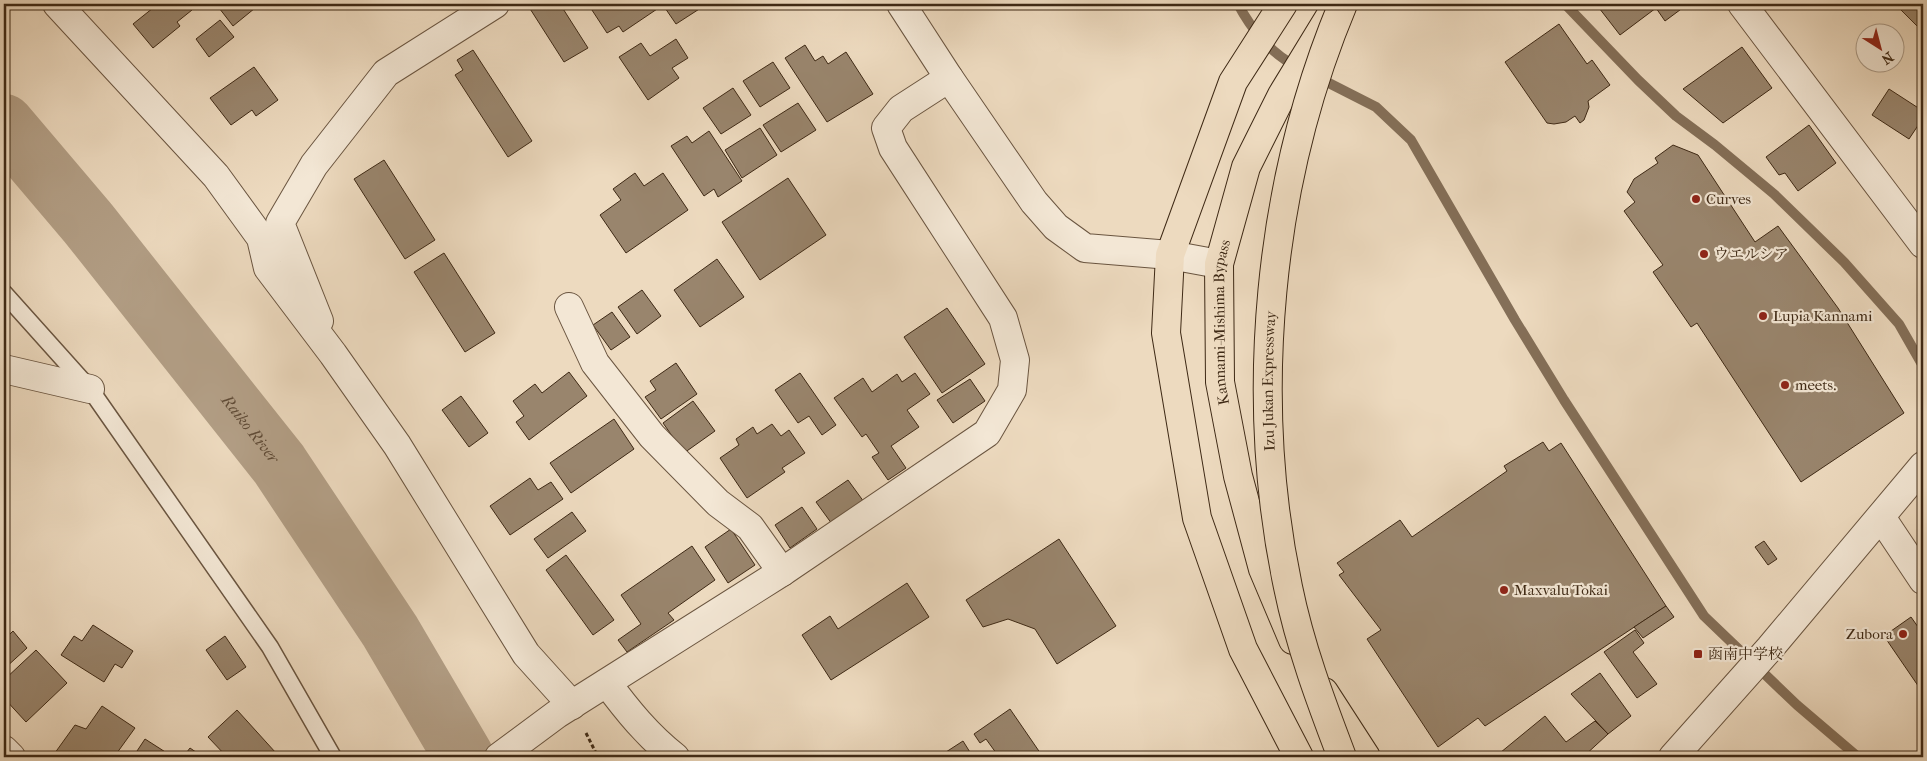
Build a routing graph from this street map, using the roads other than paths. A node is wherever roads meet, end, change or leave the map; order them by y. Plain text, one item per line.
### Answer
1 (57, 4) edge
2 (495, 4) edge
3 (901, 4) edge
4 (1283, 4) edge
5 (1339, 4) edge
6 (1343, 4) edge
7 (1742, 4) edge
8 (949, 78) junction
9 (1923, 244) edge
10 (1170, 255) junction
11 (1219, 264) junction
12 (4, 293) edge
13 (569, 307) dead end
14 (333, 354) junction
15 (4, 369) edge
16 (90, 389) junction
17 (1923, 466) edge
18 (1881, 517) junction
19 (782, 572) junction
20 (1923, 580) edge
21 (607, 683) junction
22 (565, 710) junction
23 (4, 750) edge
24 (11, 757) edge
25 (333, 757) edge
26 (499, 757) edge
27 (675, 757) edge
28 (1298, 757) edge
29 (1342, 757) edge
30 (1366, 757) edge
31 (1672, 757) edge

1 - 14 street
2 - 14 street
3 - 8 street
4 - 10 highway
5 - 11 highway, Kannami-Mishima Bypass
6 - 29 highway, Izu Jukan Expressway, bridge
7 - 9 street
8 - 10 street
8 - 19 street
10 - 11 street
10 - 28 highway
11 - 30 highway, Kannami-Mishima Bypass
12 - 16 lane
13 - 19 street
14 - 22 street
15 - 16 street
16 - 25 lane
17 - 18 street
18 - 20 street
18 - 31 street
19 - 21 street
21 - 22 street
21 - 27 street
22 - 26 street
23 - 24 street

